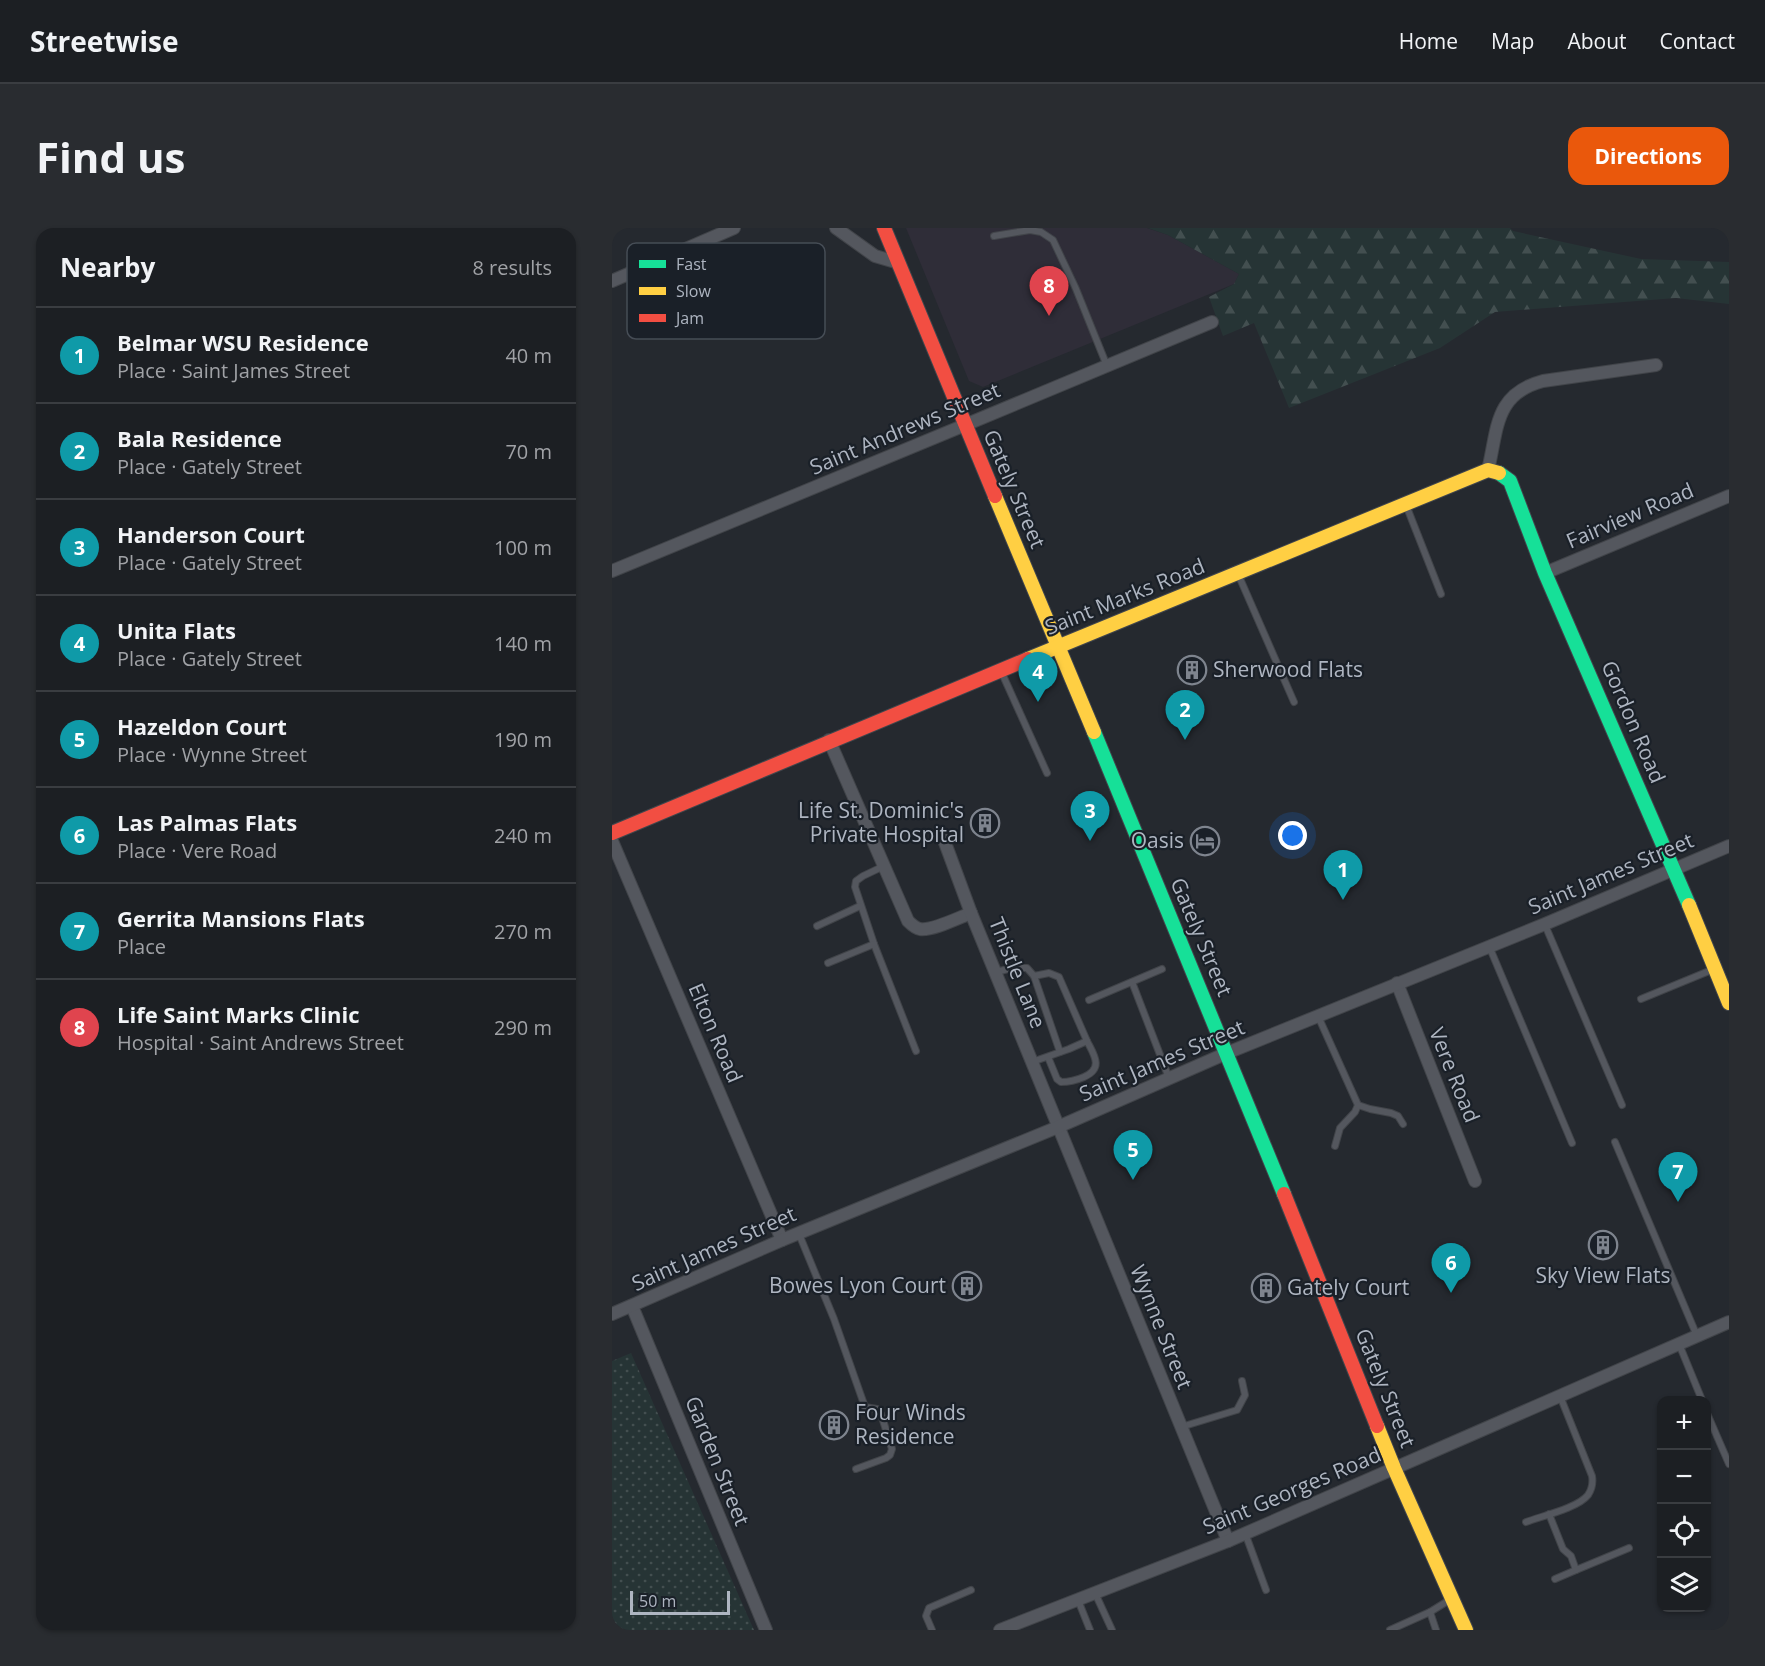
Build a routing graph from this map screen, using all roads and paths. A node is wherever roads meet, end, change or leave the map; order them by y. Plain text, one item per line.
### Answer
1 (734, 228) edge
2 (836, 228) edge
3 (884, 228) edge
4 (994, 236) dead end
5 (699, 243) edge
6 (899, 263) junction
7 (627, 274) edge
8 (612, 281) edge
9 (1212, 321) dead end
10 (1656, 365) dead end
11 (1107, 366) junction
12 (965, 425) junction
13 (1488, 470) junction
14 (1729, 496) edge
15 (1406, 504) junction
16 (612, 571) edge
17 (1238, 573) junction
18 (1545, 573) junction
19 (1441, 594) dead end
20 (1058, 648) junction
21 (1000, 670) junction
22 (1294, 702) dead end
23 (829, 740) junction
24 (1047, 773) dead end
25 (612, 833) edge
26 (944, 840) dead end
27 (612, 841) edge
28 (1729, 846) edge
29 (884, 866) junction
30 (1674, 869) junction
31 (860, 906) junction
32 (971, 913) junction
33 (1545, 924) junction
34 (817, 926) dead end
35 (874, 944) junction
36 (1489, 946) junction
37 (828, 963) dead end
38 (1715, 968) junction
39 (1162, 969) dead end
40 (995, 973) junction
41 (1034, 976) junction
42 (1132, 982) junction
43 (1397, 983) junction
44 (1728, 998) edge
45 (1641, 999) dead end
46 (1089, 1000) dead end
47 (1318, 1016) junction
48 (1087, 1041) junction
49 (916, 1051) dead end
50 (1060, 1053) junction
51 (1227, 1053) junction
52 (1048, 1057) junction
53 (1032, 1062) junction
54 (1169, 1078) junction
55 (1358, 1105) junction
56 (1622, 1105) dead end
57 (1403, 1124) dead end
58 (1058, 1127) junction
59 (1615, 1142) dead end
60 (1572, 1143) dead end
61 (1335, 1146) dead end
62 (1475, 1181) dead end
63 (798, 1233) junction
64 (782, 1240) junction
65 (632, 1306) junction
66 (612, 1314) edge
67 (1729, 1322) edge
68 (1697, 1336) junction
69 (1678, 1344) junction
70 (1242, 1381) dead end
71 (1560, 1396) junction
72 (1700, 1396) edge
73 (1711, 1421) edge
74 (1181, 1427) junction
75 (1729, 1464) edge
76 (1394, 1468) junction
77 (856, 1469) dead end
78 (1549, 1514) junction
79 (1526, 1522) dead end
80 (1245, 1533) junction
81 (1228, 1541) junction
82 (1629, 1548) dead end
83 (1576, 1570) junction
84 (1556, 1579) dead end
85 (971, 1590) dead end
86 (1266, 1590) dead end
87 (1095, 1592) junction
88 (1451, 1598) junction
89 (1078, 1599) junction
90 (1430, 1612) junction
91 (765, 1630) edge
92 (932, 1630) edge
93 (1000, 1630) edge
94 (1090, 1630) edge
95 (1112, 1630) edge
96 (1390, 1630) edge
97 (1436, 1630) edge
98 (1466, 1630) edge

1 - 5 street
2 - 6 street
3 - 6 street, Gately Street
4 - 11 lane
6 - 12 street, Gately Street
7 - 8 street
9 - 11 street, Saint Andrews Street
10 - 13 street
11 - 12 street, Saint Andrews Street
12 - 16 street, Saint Andrews Street
12 - 20 street, Gately Street
13 - 15 street, Saint Marks Road
13 - 18 street, Gordon Road
14 - 18 street, Fairview Road
15 - 17 street, Saint Marks Road
15 - 19 lane
17 - 20 street, Saint Marks Road
17 - 22 lane
18 - 30 street, Gordon Road
20 - 21 street, Saint Marks Road
20 - 51 street, Gately Street
21 - 23 street, Saint Marks Road
21 - 24 lane
23 - 25 street, Saint Marks Road
23 - 29 street, Thistle Lane
26 - 32 street
27 - 64 street, Elton Road
28 - 30 street, Saint James Street
29 - 31 lane
29 - 32 street, Thistle Lane
30 - 33 street, Saint James Street
30 - 38 street, Gordon Road
31 - 34 lane
31 - 35 lane
32 - 40 street, Thistle Lane
33 - 36 street, Saint James Street
33 - 56 lane
35 - 37 lane
35 - 49 lane
36 - 43 street, Saint James Street
36 - 60 lane
38 - 44 street, Gordon Road
38 - 45 lane
39 - 42 lane
40 - 41 lane
40 - 53 street, Thistle Lane
41 - 48 lane
41 - 50 lane
42 - 46 lane
42 - 54 lane
43 - 47 street, Saint James Street
43 - 62 street, Vere Road
47 - 51 street, Saint James Street
47 - 55 lane
48 - 50 lane
48 - 52 lane
50 - 52 lane
51 - 54 street, Saint James Street
51 - 76 street, Gately Street
52 - 53 lane
53 - 58 street, Thistle Lane
54 - 58 street, Saint James Street
55 - 57 lane
55 - 61 lane
58 - 63 street, Saint James Street
58 - 74 street, Wynne Street
59 - 68 lane
63 - 64 street, Saint James Street
63 - 77 lane
64 - 65 street, Saint James Street
65 - 66 street, Saint James Street
65 - 91 street, Garden Street
67 - 68 street, Saint Georges Road
68 - 69 street, Saint Georges Road
69 - 71 street, Saint Georges Road
69 - 72 lane
70 - 74 lane
71 - 76 street, Saint Georges Road
71 - 78 lane
73 - 75 lane
74 - 81 street, Wynne Street
76 - 80 street, Saint Georges Road
76 - 88 street, Gately Street
78 - 79 lane
78 - 83 lane
80 - 81 street, Saint Georges Road
80 - 86 lane
81 - 87 street, Saint Georges Road
82 - 83 lane
83 - 84 lane
85 - 92 lane
87 - 89 street, Saint Georges Road
87 - 95 lane
88 - 90 lane
88 - 98 street, Gately Street
89 - 93 street, Saint Georges Road
89 - 94 lane
90 - 96 lane
90 - 97 lane

